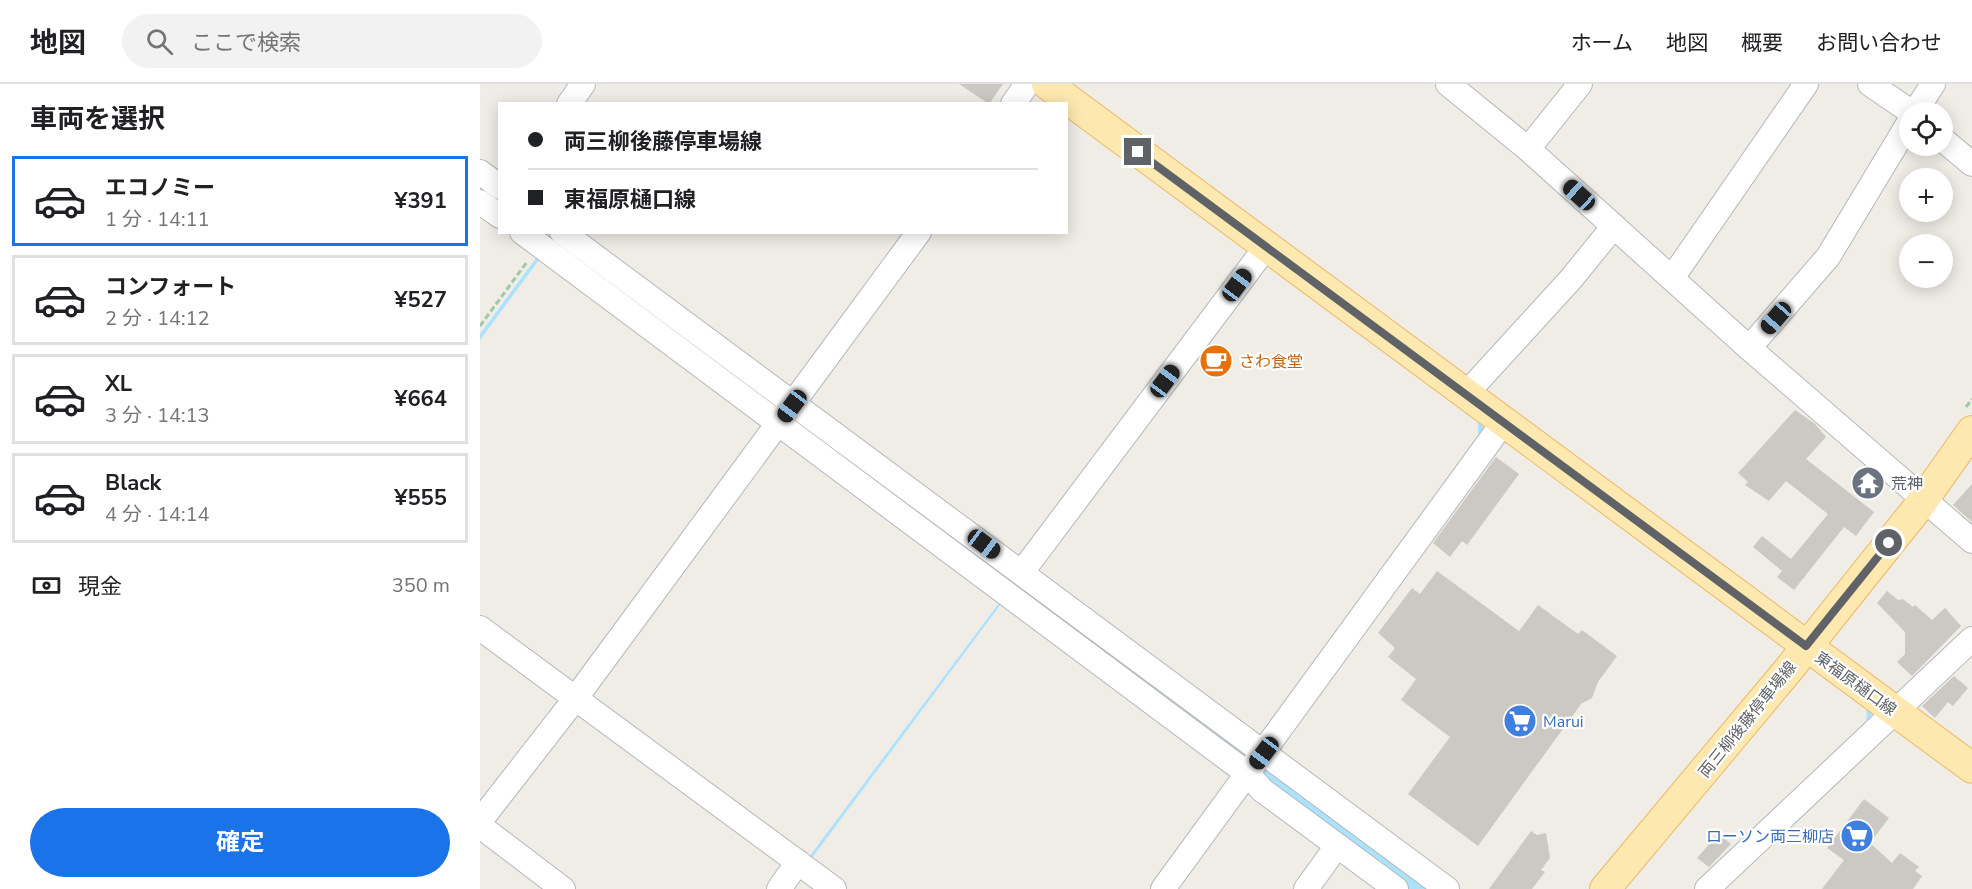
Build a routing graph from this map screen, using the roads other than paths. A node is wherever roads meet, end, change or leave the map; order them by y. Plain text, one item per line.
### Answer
1 (583, 84) edge
2 (1027, 84) edge
3 (1047, 84) edge
4 (1448, 84) edge
5 (1580, 84) edge
6 (1806, 84) edge
7 (1870, 84) edge
8 (1933, 84) edge
9 (570, 102) edge
10 (1014, 102) edge
11 (1920, 102) edge
12 (1899, 103) edge
13 (1899, 139) edge
14 (1953, 148) edge
15 (1528, 149) junction
16 (1972, 164) edge
17 (480, 172) edge
18 (498, 186) edge
19 (480, 202) edge
20 (498, 215) edge
21 (1614, 226) junction
22 (564, 234) edge
23 (918, 234) edge
24 (531, 239) edge
25 (1266, 247) junction
26 (1672, 278) junction
27 (1749, 348) junction
28 (1466, 395) junction
29 (786, 414) junction
30 (1503, 423) junction
31 (1972, 431) edge
32 (1924, 499) junction
33 (1972, 541) edge
34 (1022, 572) junction
35 (480, 628) edge
36 (1972, 639) edge
37 (1806, 646) junction
38 (575, 699) junction
39 (1893, 711) junction
40 (1264, 753) junction
41 (1972, 768) edge
42 (1248, 774) junction
43 (480, 821) edge
44 (480, 826) edge
45 (1337, 846) junction
46 (798, 862) junction
47 (563, 889) edge
48 (779, 889) edge
49 (834, 889) edge
50 (1163, 889) edge
51 (1306, 889) edge
52 (1396, 889) edge
53 (1447, 889) edge
54 (1605, 889) edge
55 (1707, 889) edge

1 - 9 street
2 - 10 street
3 - 25 main road, 東福原樋口線
4 - 15 street
5 - 15 street
6 - 26 street
7 - 12 street
8 - 11 street
13 - 27 street
14 - 16 street
15 - 21 street
17 - 18 street
19 - 20 street
21 - 26 street
21 - 28 street
22 - 29 street
23 - 29 street
24 - 29 street
25 - 28 main road, 東福原樋口線
25 - 34 street
26 - 27 street
27 - 32 street
28 - 30 main road, 東福原樋口線
29 - 34 street
29 - 38 street
29 - 42 street
30 - 37 main road, 東福原樋口線
30 - 40 street
31 - 32 main road, 両三柳後藤停車場線
32 - 33 street
32 - 37 main road, 両三柳後藤停車場線
34 - 40 street
35 - 38 street
36 - 39 street
37 - 39 main road, 東福原樋口線
37 - 54 main road, 両三柳後藤停車場線
38 - 43 street
38 - 46 street
39 - 41 main road, 東福原樋口線
39 - 55 street
40 - 42 street
40 - 53 street
42 - 45 street
42 - 50 street
44 - 47 street
45 - 51 street
45 - 52 street
46 - 48 street
46 - 49 street

